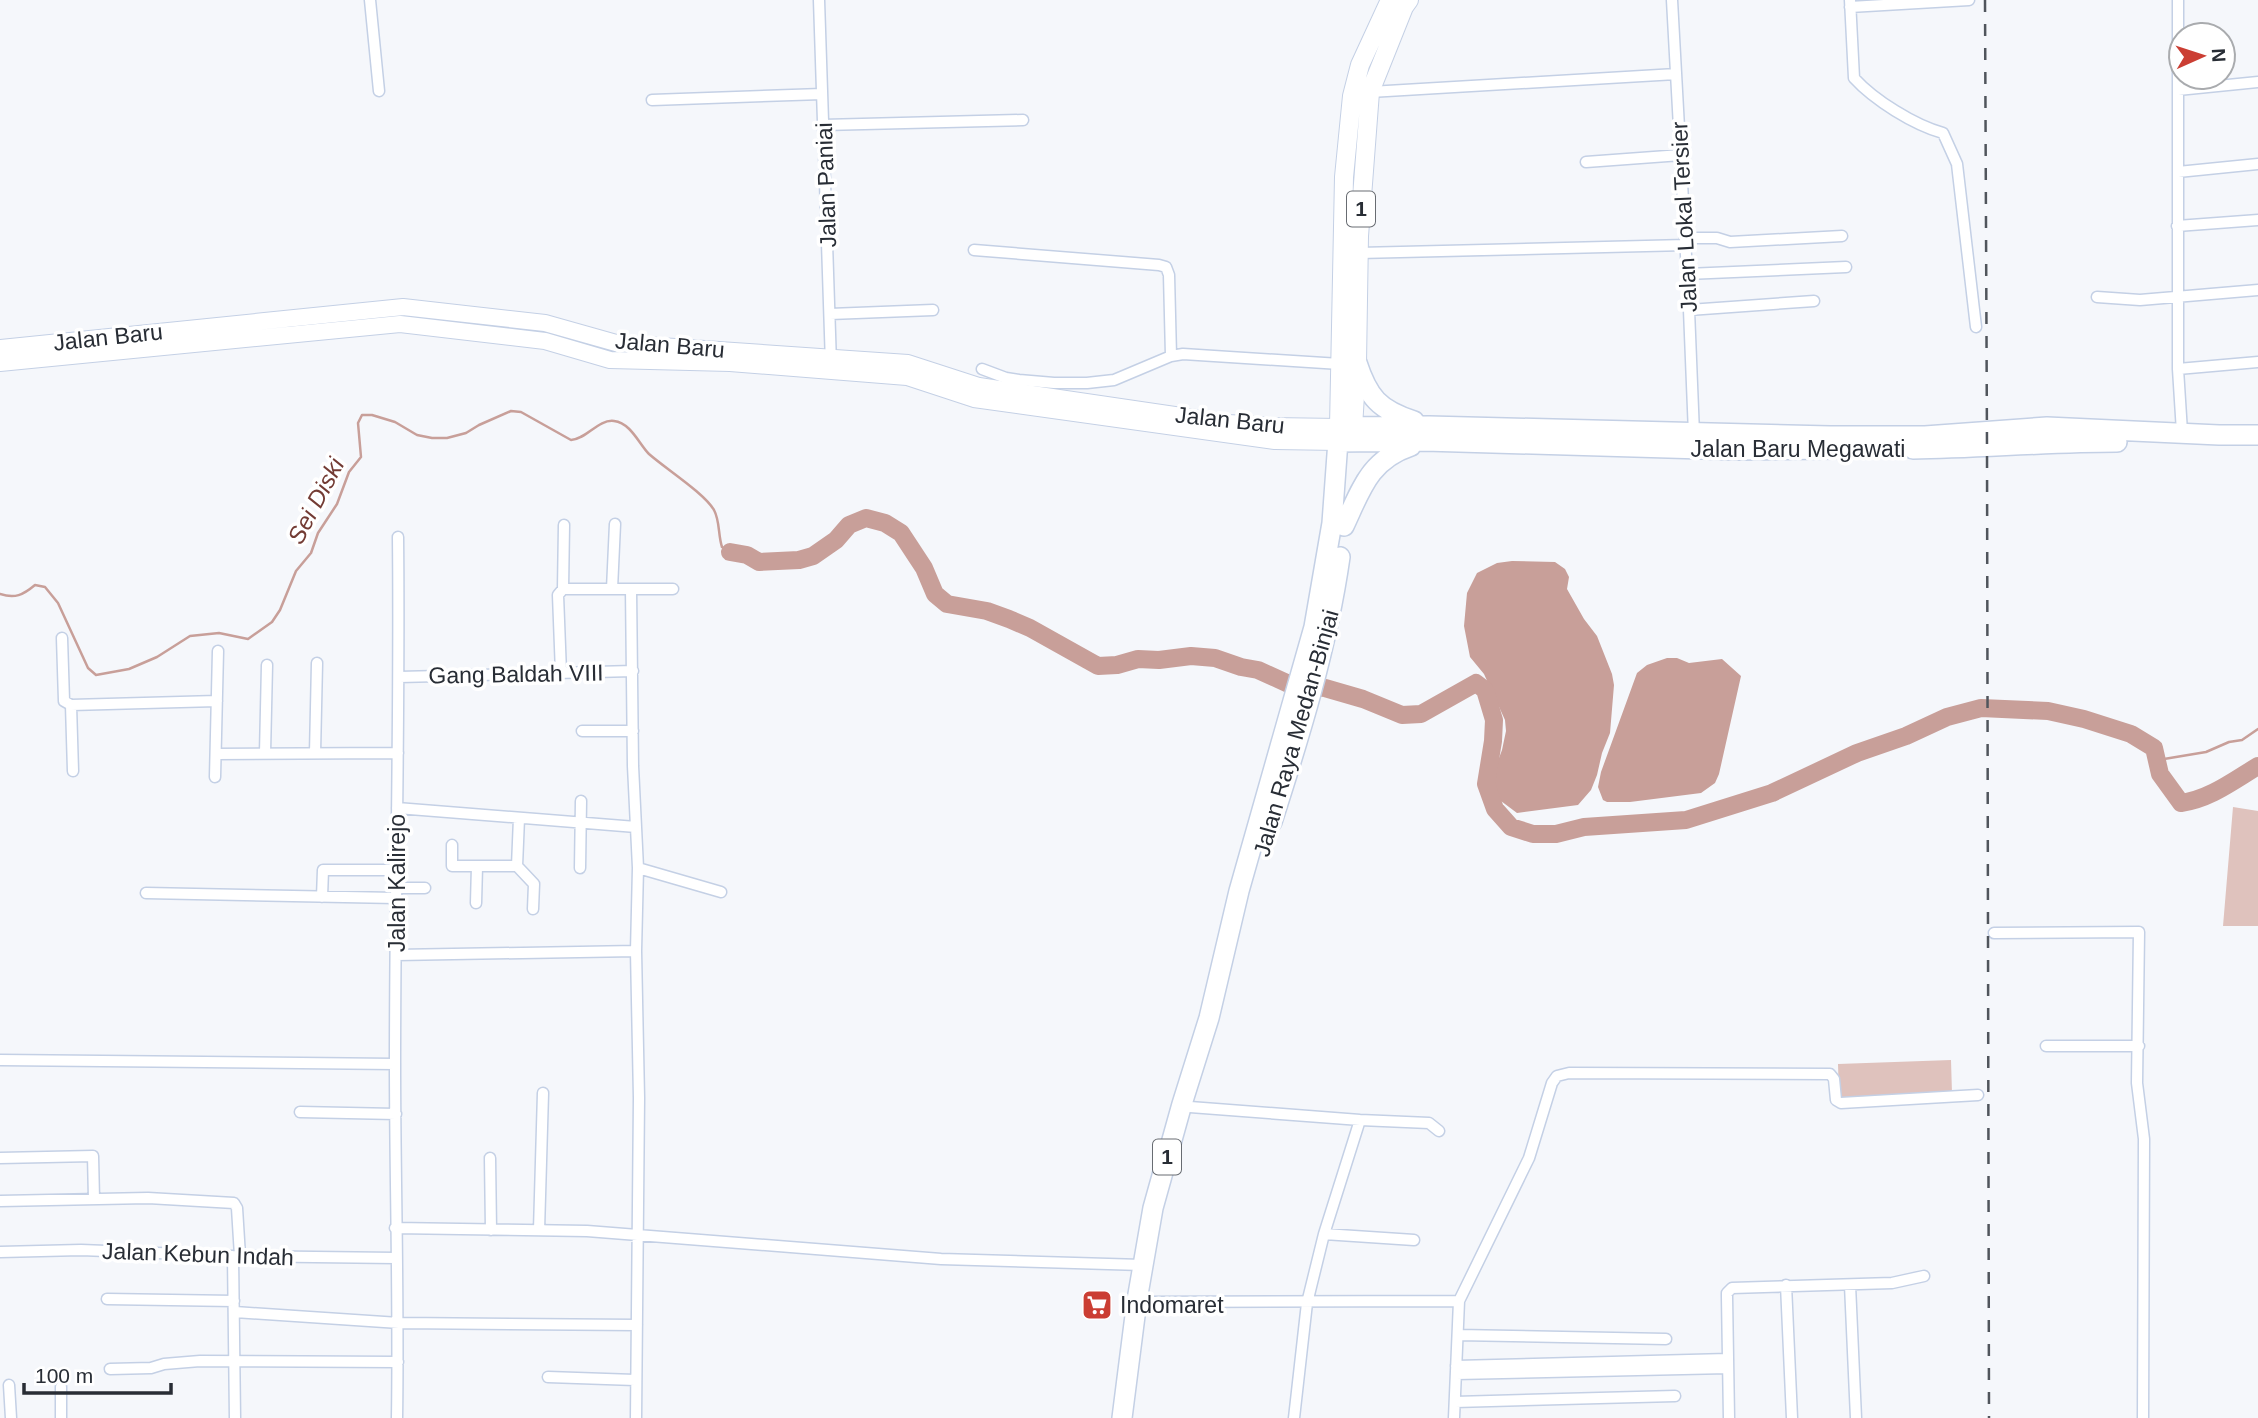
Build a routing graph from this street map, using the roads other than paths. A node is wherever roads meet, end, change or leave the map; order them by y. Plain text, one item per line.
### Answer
1 (370, 0) edge
2 (819, 0) edge
3 (1390, 0) edge
4 (1409, 0) edge
5 (1671, 0) edge
6 (1969, 0) edge
7 (2178, 0) edge
8 (1850, 3) edge
9 (2178, 21) edge
10 (1676, 74) junction
11 (2258, 82) edge
12 (2237, 84) edge
13 (379, 91) dead end
14 (2178, 91) edge
15 (1370, 92) junction
16 (822, 94) junction
17 (652, 100) dead end
18 (1023, 120) dead end
19 (823, 125) junction
20 (1681, 155) junction
21 (1586, 162) dead end
22 (2258, 164) edge
23 (2178, 172) junction
24 (2258, 219) edge
25 (2177, 226) junction
26 (1842, 236) dead end
27 (1685, 242) junction
28 (974, 250) dead end
29 (1359, 253) junction
30 (1846, 267) dead end
31 (1687, 274) junction
32 (2258, 290) edge
33 (2097, 297) dead end
34 (2178, 297) junction
35 (1814, 301) dead end
36 (933, 310) dead end
37 (1689, 310) junction
38 (830, 314) junction
39 (1976, 327) dead end
40 (0, 348) edge
41 (1171, 356) junction
42 (2258, 362) edge
43 (0, 363) edge
44 (831, 364) junction
45 (1348, 364) junction
46 (982, 369) dead end
47 (2178, 369) junction
48 (1034, 391) junction
49 (2182, 432) junction
50 (1427, 434) junction
51 (1345, 435) junction
52 (2258, 435) edge
53 (1701, 439) junction
54 (2258, 447) edge
55 (615, 524) dead end
56 (564, 525) dead end
57 (1344, 526) junction
58 (398, 537) dead end
59 (563, 589) junction
60 (612, 589) junction
61 (631, 589) junction
62 (673, 589) dead end
63 (62, 638) dead end
64 (218, 651) dead end
65 (1314, 656) junction
66 (317, 663) dead end
67 (267, 665) dead end
68 (633, 671) junction
69 (561, 673) junction
70 (399, 677) junction
71 (216, 701) junction
72 (71, 705) junction
73 (633, 730) junction
74 (582, 731) dead end
75 (1292, 737) junction
76 (265, 753) junction
77 (315, 753) junction
78 (398, 753) junction
79 (216, 754) junction
80 (73, 771) dead end
81 (215, 777) dead end
82 (580, 801) dead end
83 (397, 808) junction
84 (519, 818) junction
85 (581, 823) junction
86 (636, 827) junction
87 (452, 845) dead end
88 (477, 866) junction
89 (517, 866) junction
90 (580, 868) dead end
91 (638, 868) junction
92 (396, 870) junction
93 (425, 888) dead end
94 (721, 891) dead end
95 (146, 893) dead end
96 (396, 893) junction
97 (321, 897) junction
98 (476, 903) dead end
99 (533, 909) dead end
100 (1994, 933) dead end
101 (636, 951) junction
102 (396, 955) junction
103 (2046, 1046) dead end
104 (2139, 1046) junction
105 (0, 1060) edge
106 (395, 1064) junction
107 (543, 1093) dead end
108 (1978, 1095) dead end
109 (1190, 1107) junction
110 (300, 1112) dead end
111 (396, 1114) junction
112 (1360, 1120) junction
113 (1439, 1131) dead end
114 (0, 1158) edge
115 (490, 1158) dead end
116 (94, 1199) junction
117 (0, 1201) edge
118 (395, 1228) junction
119 (491, 1230) junction
120 (539, 1230) junction
121 (1324, 1234) junction
122 (639, 1236) junction
123 (1414, 1240) dead end
124 (0, 1252) edge
125 (237, 1256) junction
126 (396, 1258) junction
127 (1142, 1265) junction
128 (1924, 1276) dead end
129 (1786, 1285) junction
130 (1850, 1285) junction
131 (107, 1299) dead end
132 (1459, 1301) junction
133 (1307, 1303) junction
134 (234, 1306) junction
135 (1140, 1314) junction
136 (399, 1323) junction
137 (637, 1325) junction
138 (1458, 1335) junction
139 (1666, 1339) dead end
140 (235, 1362) junction
141 (398, 1362) junction
142 (1728, 1364) junction
143 (110, 1369) dead end
144 (1456, 1370) junction
145 (548, 1377) dead end
146 (635, 1380) junction
147 (9, 1385) dead end
148 (61, 1387) dead end
149 (1675, 1396) dead end
150 (1455, 1402) junction
151 (11, 1418) edge
152 (61, 1418) edge
153 (235, 1418) edge
154 (397, 1418) edge
155 (636, 1418) edge
156 (1122, 1418) edge
157 (1130, 1418) edge
158 (1294, 1418) edge
159 (1454, 1418) edge
160 (1729, 1418) edge
161 (1792, 1418) edge
162 (1856, 1418) edge
163 (2143, 1418) edge

1 - 13 street
2 - 16 street, Jalan Paniai
3 - 45 main road, Jalan Raya Medan-Binjai / 1
4 - 15 main road, Jalan Raya Medan-Binjai / 1
5 - 10 street, Jalan Lokal Tersier
6 - 8 street
7 - 9 street
8 - 39 street
10 - 15 street
10 - 20 street, Jalan Lokal Tersier
11 - 12 street
14 - 23 street
15 - 29 main road, Jalan Raya Medan-Binjai / 1
16 - 17 street
16 - 19 street, Jalan Paniai
18 - 19 street
19 - 38 street, Jalan Paniai
20 - 21 street
20 - 27 street, Jalan Lokal Tersier
22 - 23 street
23 - 25 street
24 - 25 street
25 - 34 street
26 - 27 street
27 - 29 street
27 - 31 street, Jalan Lokal Tersier
28 - 41 street
29 - 45 main road, Jalan Raya Medan-Binjai / 1
30 - 31 street
31 - 37 street, Jalan Lokal Tersier
32 - 34 street
33 - 34 street
34 - 47 street
35 - 37 street
36 - 38 street
37 - 53 street, Jalan Lokal Tersier
38 - 44 street, Jalan Paniai
40 - 44 street, Jalan Baru
41 - 45 street
41 - 48 street
42 - 47 street
43 - 44 street, Jalan Baru
44 - 48 street, Jalan Baru
45 - 50 highway
45 - 51 main road, Jalan Raya Medan-Binjai / 1
46 - 48 street
47 - 49 street
48 - 51 street, Jalan Baru
49 - 52 highway, Jalan Baru Megawati
49 - 53 highway, Jalan Baru Megawati
50 - 51 highway, Jalan Baru Megawati
50 - 53 highway, Jalan Baru Megawati
50 - 57 highway
51 - 57 highway, Jalan Raya Medan-Binjai / 1
51 - 65 highway, Jalan Raya Medan-Binjai / 1
53 - 54 highway, Jalan Baru Megawati
55 - 60 street
56 - 59 street
57 - 65 highway, Jalan Raya Medan-Binjai / 1
58 - 70 street, Jalan Kalirejo
59 - 60 street
59 - 69 street
60 - 61 street
61 - 62 street
61 - 68 street
63 - 72 street
64 - 71 street
65 - 75 highway, Jalan Raya Medan-Binjai / 1
66 - 77 street
67 - 76 street
68 - 69 street, Gang Baldah VIII
68 - 73 street
69 - 70 street, Gang Baldah VIII
70 - 78 street, Jalan Kalirejo
71 - 72 street
71 - 79 street
72 - 80 street
73 - 74 street
73 - 86 street
75 - 109 highway, Jalan Raya Medan-Binjai / 1
75 - 127 highway, Jalan Raya Medan-Binjai / 1
76 - 77 street
76 - 79 street
77 - 78 street
78 - 83 street, Jalan Kalirejo
79 - 81 street
82 - 85 street
83 - 84 street
83 - 92 street, Jalan Kalirejo
84 - 85 street
84 - 89 street
85 - 86 street
85 - 90 street
86 - 91 street
87 - 88 street
88 - 89 street
88 - 98 street
89 - 99 street
91 - 94 street
91 - 101 street
92 - 96 street, Jalan Kalirejo
92 - 97 street
93 - 96 street
95 - 97 street
96 - 97 street
96 - 102 street, Jalan Kalirejo
100 - 104 street
101 - 102 street
101 - 122 street
102 - 106 street, Jalan Kalirejo
103 - 104 street
104 - 163 street
105 - 106 street
106 - 111 street, Jalan Kalirejo
107 - 120 street
108 - 132 street
109 - 112 street
109 - 135 highway, Jalan Raya Medan-Binjai / 1
110 - 111 street
111 - 118 street, Jalan Kalirejo
112 - 113 street
112 - 121 street
114 - 116 street
115 - 119 street
116 - 117 street
116 - 125 street
118 - 119 street
118 - 126 street, Jalan Kalirejo
119 - 120 street
120 - 122 street
121 - 123 street
121 - 133 street
122 - 127 street
122 - 137 street
124 - 125 street, Jalan Kebun Indah
125 - 126 street, Jalan Kebun Indah
125 - 134 street
126 - 136 street, Jalan Kalirejo
127 - 135 highway, Jalan Raya Medan-Binjai / 1
128 - 130 street
129 - 130 street
129 - 142 street
129 - 161 street
130 - 162 street
131 - 134 street
132 - 133 street
132 - 138 street
133 - 135 street
133 - 158 street
134 - 136 street
134 - 140 street
135 - 156 highway, Jalan Raya Medan-Binjai / 1
135 - 157 highway, Jalan Raya Medan-Binjai / 1
136 - 137 street
136 - 141 street, Jalan Kalirejo
137 - 146 street
138 - 139 street
138 - 144 street
140 - 141 street
140 - 143 street
140 - 153 street
141 - 154 street, Jalan Kalirejo
142 - 144 street
142 - 160 street
144 - 150 street
145 - 146 street
146 - 155 street
147 - 151 street
148 - 152 street
149 - 150 street
150 - 159 street

